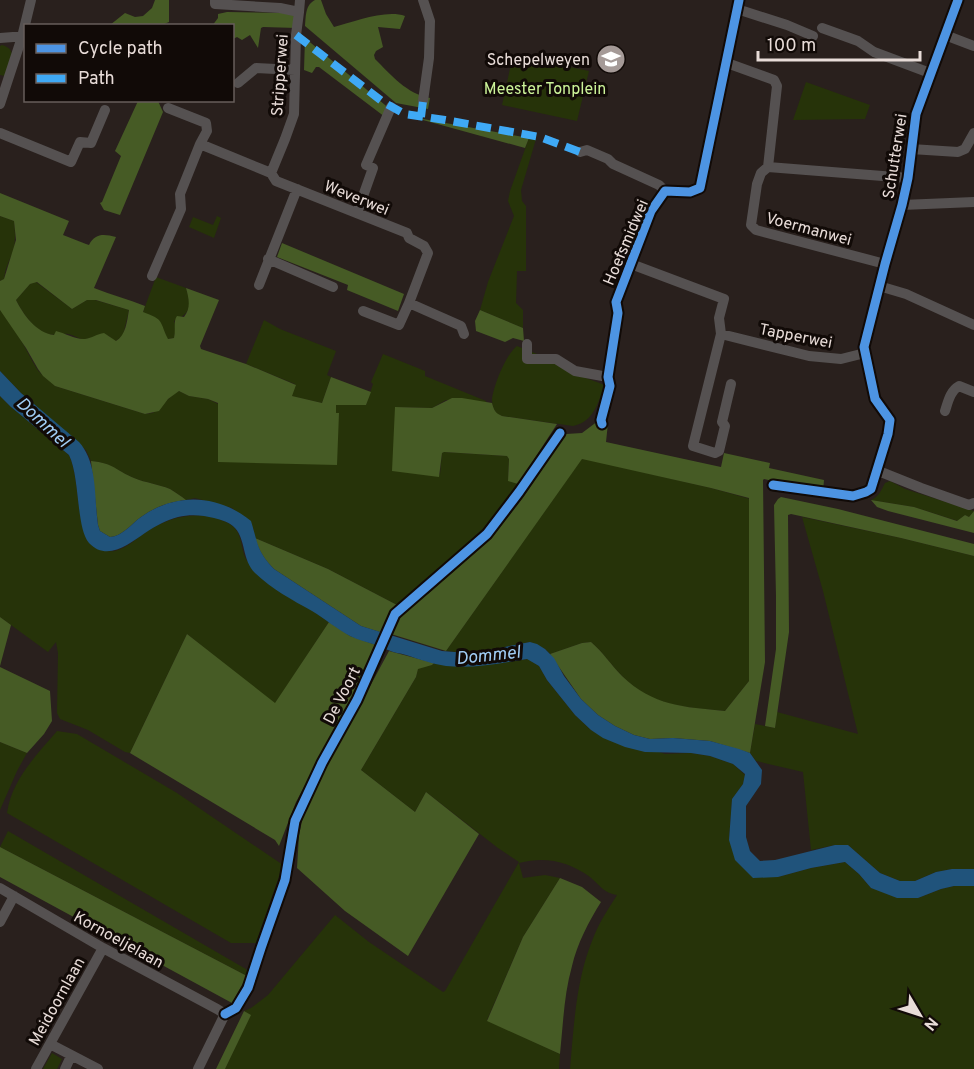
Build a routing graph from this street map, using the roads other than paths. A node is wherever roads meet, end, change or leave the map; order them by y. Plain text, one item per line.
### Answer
1 (31, 0) edge
2 (423, 0) edge
3 (958, 0) edge
4 (215, 2) edge
5 (738, 4) edge
6 (299, 6) edge
7 (26, 24) edge
8 (822, 28) dead end
9 (945, 35) junction
10 (24, 36) edge
11 (813, 36) dead end
12 (0, 38) edge
13 (974, 45) edge
14 (727, 63) junction
15 (295, 70) junction
16 (930, 73) junction
17 (238, 83) dead end
18 (423, 101) dead end
19 (0, 104) edge
20 (391, 107) dead end
21 (168, 108) dead end
22 (105, 110) dead end
23 (0, 133) edge
24 (974, 133) edge
25 (200, 144) junction
26 (911, 149) junction
27 (580, 152) dead end
28 (768, 167) junction
29 (271, 173) junction
30 (908, 178) junction
31 (297, 189) junction
32 (665, 191) junction
33 (974, 202) edge
34 (902, 205) junction
35 (357, 213) junction
36 (268, 259) junction
37 (631, 264) junction
38 (885, 264) junction
39 (152, 276) dead end
40 (259, 285) dead end
41 (879, 286) junction
42 (333, 287) dead end
43 (409, 303) junction
44 (363, 311) dead end
45 (974, 325) edge
46 (464, 334) dead end
47 (721, 334) junction
48 (527, 344) dead end
49 (865, 353) junction
50 (608, 377) junction
51 (731, 384) dead end
52 (974, 392) edge
53 (945, 411) dead end
54 (602, 424) dead end
55 (876, 470) junction
56 (773, 485) dead end
57 (974, 503) edge
58 (0, 888) edge
59 (14, 896) junction
60 (0, 922) edge
61 (103, 948) junction
62 (50, 1044) junction
63 (71, 1056) junction
64 (36, 1069) edge
65 (64, 1069) edge
66 (98, 1069) edge
67 (198, 1069) edge

1 - 7 street
2 - 18 street
3 - 9 street, Schutterwei
4 - 6 street
5 - 11 street, Hoefsmidwei
5 - 14 street, Hoefsmidwei
6 - 15 street, Stripperwei
8 - 16 street
9 - 13 street
9 - 16 street, Schutterwei
10 - 12 street
10 - 19 street
14 - 28 street
14 - 32 street, Hoefsmidwei
15 - 17 street
15 - 29 street, Stripperwei
16 - 26 street, Schutterwei
20 - 35 street
21 - 25 street
22 - 23 street
24 - 26 street
25 - 29 street, Weverwei
25 - 39 street
26 - 30 street, Schutterwei
27 - 32 street
28 - 30 street
28 - 38 street, Voermanwei
29 - 31 street, Weverwei
30 - 34 street, Schutterwei
31 - 35 street, Weverwei
31 - 36 street
32 - 37 street, Hoefsmidwei
33 - 34 street
34 - 38 street, Schutterwei
35 - 43 street, Weverwei
36 - 40 street
36 - 42 street
37 - 47 street
37 - 50 street, Hoefsmidwei
38 - 41 street, Schutterwei
41 - 45 street
41 - 49 street, Schutterwei
43 - 44 street
43 - 46 street
47 - 49 street, Tapperwei
47 - 51 street
48 - 50 street
49 - 55 street
50 - 54 street, Hoefsmidwei
52 - 53 street
55 - 56 street
55 - 57 street
58 - 59 street, Kornoeljelaan
59 - 60 street
59 - 61 street, Kornoeljelaan
61 - 62 street, Meidoornlaan
61 - 67 street, Kornoeljelaan
62 - 63 street
62 - 64 street, Meidoornlaan
63 - 65 street
63 - 66 street

